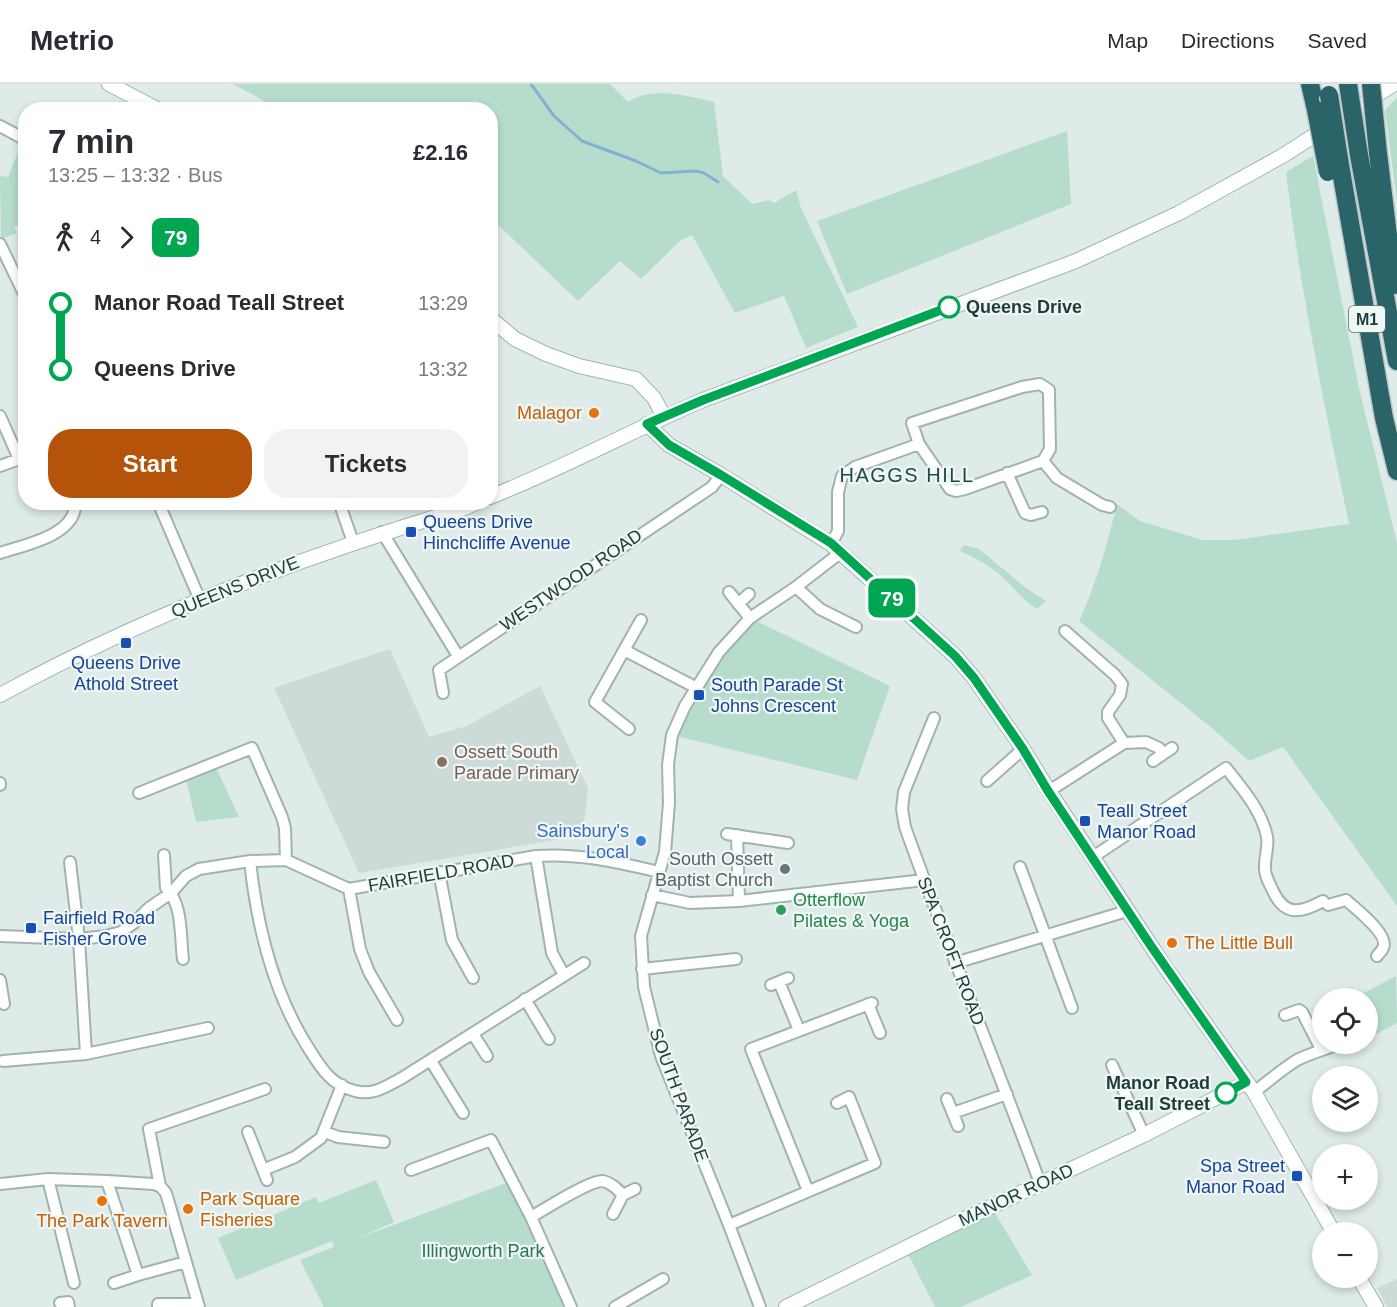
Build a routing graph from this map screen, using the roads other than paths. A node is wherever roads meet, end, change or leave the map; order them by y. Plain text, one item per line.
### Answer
1 (109, 84) edge
2 (1310, 84) edge
3 (1348, 84) edge
4 (1371, 84) edge
5 (1394, 84) edge
6 (1328, 89) edge
7 (144, 102) edge
8 (0, 126) edge
9 (18, 136) edge
10 (1334, 169) junction
11 (0, 244) edge
12 (18, 281) edge
13 (1397, 318) edge
14 (498, 325) edge
15 (1397, 361) edge
16 (0, 416) edge
17 (664, 417) junction
18 (647, 424) junction
19 (919, 444) junction
20 (18, 450) edge
21 (18, 459) edge
22 (1043, 461) junction
23 (0, 466) edge
24 (1397, 471) edge
25 (1007, 473) junction
26 (721, 475) junction
27 (498, 495) edge
28 (1110, 507) dead end
29 (75, 510) edge
30 (161, 510) edge
31 (342, 510) edge
32 (449, 510) edge
33 (1042, 512) dead end
34 (382, 532) junction
35 (353, 542) junction
36 (835, 548) junction
37 (0, 553) edge
38 (796, 587) junction
39 (729, 592) dead end
40 (749, 594) dead end
41 (200, 600) junction
42 (738, 604) junction
43 (750, 618) junction
44 (640, 620) dead end
45 (856, 627) dead end
46 (1082, 630) dead end
47 (1065, 631) dead end
48 (1074, 639) junction
49 (624, 650) junction
50 (458, 656) junction
51 (695, 687) junction
52 (443, 693) dead end
53 (0, 695) edge
54 (934, 718) dead end
55 (629, 729) dead end
56 (1124, 743) junction
57 (1023, 749) junction
58 (1162, 754) dead end
59 (989, 774) dead end
60 (1048, 791) junction
61 (139, 793) dead end
62 (788, 843) dead end
63 (164, 855) dead end
64 (536, 856) junction
65 (1093, 857) junction
66 (286, 860) junction
67 (250, 861) junction
68 (70, 862) dead end
69 (1020, 867) dead end
70 (440, 872) junction
71 (659, 872) junction
72 (924, 880) junction
73 (349, 888) junction
74 (1320, 889) dead end
75 (171, 893) junction
76 (652, 895) junction
77 (739, 901) junction
78 (1327, 906) junction
79 (1127, 911) junction
80 (1046, 935) junction
81 (0, 936) edge
82 (79, 939) junction
83 (1377, 956) dead end
84 (183, 959) dead end
85 (736, 959) dead end
86 (584, 963) dead end
87 (955, 963) junction
88 (642, 969) junction
89 (564, 975) junction
90 (473, 978) dead end
91 (0, 980) edge
92 (779, 982) dead end
93 (525, 999) junction
94 (4, 1004) dead end
95 (1071, 1008) dead end
96 (1285, 1015) dead end
97 (397, 1020) dead end
98 (164, 1026) dead end
99 (208, 1028) dead end
100 (799, 1030) junction
101 (1312, 1030) edge
102 (880, 1033) dead end
103 (473, 1034) junction
104 (166, 1037) junction
105 (549, 1039) dead end
106 (1312, 1053) edge
107 (86, 1054) junction
108 (487, 1056) dead end
109 (3, 1061) dead end
110 (431, 1062) junction
111 (1112, 1065) dead end
112 (342, 1085) junction
113 (1250, 1087) junction
114 (265, 1089) dead end
115 (1007, 1094) junction
116 (947, 1099) dead end
117 (837, 1103) dead end
118 (463, 1113) dead end
119 (953, 1113) junction
120 (958, 1126) dead end
121 (248, 1132) dead end
122 (325, 1132) junction
123 (1144, 1135) junction
124 (384, 1142) dead end
125 (411, 1170) dead end
126 (48, 1179) junction
127 (107, 1181) junction
128 (1040, 1183) junction
129 (0, 1184) edge
130 (160, 1186) junction
131 (635, 1189) dead end
132 (808, 1191) junction
133 (623, 1195) junction
134 (614, 1214) dead end
135 (531, 1217) junction
136 (1328, 1222) edge
137 (729, 1226) junction
138 (186, 1262) junction
139 (138, 1275) junction
140 (663, 1277) dead end
141 (74, 1283) dead end
142 (114, 1283) dead end
143 (1365, 1288) edge
144 (198, 1305) edge
145 (158, 1307) edge
146 (571, 1307) edge
147 (615, 1307) edge
148 (760, 1307) edge
149 (786, 1307) edge
150 (1376, 1307) edge

1 - 7 street
2 - 10 highway, bridge
3 - 15 highway, M1, bridge
4 - 13 highway, bridge
5 - 17 street
6 - 10 highway, M1, bridge
8 - 9 street
10 - 24 highway, M1
11 - 12 street
14 - 17 street
16 - 20 street
17 - 18 street
18 - 26 street
18 - 27 street
19 - 22 street
19 - 25 street
19 - 36 street
21 - 23 street
22 - 25 street
22 - 28 street
25 - 33 street
26 - 36 street
26 - 50 street, WESTWOOD ROAD
29 - 37 street
30 - 41 street
31 - 35 street
32 - 34 street, QUEENS DRIVE
34 - 35 street, QUEENS DRIVE
34 - 50 street
35 - 41 street, QUEENS DRIVE
36 - 38 street, SOUTH PARADE
36 - 57 street
38 - 43 street, SOUTH PARADE
38 - 45 street
39 - 42 street
40 - 42 street
41 - 53 street, QUEENS DRIVE
42 - 43 street
43 - 51 street, SOUTH PARADE
44 - 49 street
46 - 48 street
47 - 48 street
48 - 56 street
49 - 51 street
49 - 55 street
50 - 52 street, WESTWOOD ROAD
51 - 71 street, SOUTH PARADE
54 - 72 street, SPA CROFT ROAD
56 - 58 street
56 - 60 street
57 - 59 street
57 - 60 street
60 - 65 street
61 - 66 street
62 - 77 street
63 - 75 street
64 - 70 street, FAIRFIELD ROAD
64 - 71 street, FAIRFIELD ROAD
64 - 89 street
65 - 78 street
65 - 79 street
66 - 67 street, FAIRFIELD ROAD
66 - 73 street, FAIRFIELD ROAD
67 - 75 street, FAIRFIELD ROAD
67 - 112 street
68 - 82 street
69 - 80 street
70 - 73 street, FAIRFIELD ROAD
70 - 90 street
71 - 76 street, SOUTH PARADE
72 - 77 street
72 - 87 street, SPA CROFT ROAD
73 - 97 street
74 - 78 street
75 - 82 street, FAIRFIELD ROAD
75 - 84 street
76 - 77 street
76 - 88 street, SOUTH PARADE
78 - 83 street
79 - 80 street
79 - 113 street
80 - 87 street
80 - 95 street
81 - 82 street, FAIRFIELD ROAD
82 - 107 street
85 - 88 street
86 - 89 street
87 - 115 street, SPA CROFT ROAD
88 - 137 street, SOUTH PARADE
89 - 93 street
91 - 94 street
92 - 100 street
93 - 103 street
93 - 105 street
96 - 101 street
98 - 104 street
99 - 104 street
100 - 102 street
100 - 132 street
103 - 108 street
103 - 110 street
104 - 107 street
106 - 113 street
107 - 109 street
110 - 112 street
110 - 118 street
111 - 123 street
112 - 122 street
113 - 123 street, MANOR ROAD
113 - 136 street
114 - 130 street
115 - 119 street
115 - 128 street, SPA CROFT ROAD
116 - 119 street
117 - 132 street
119 - 120 street
121 - 122 street
122 - 124 street
123 - 128 street, MANOR ROAD
125 - 135 street
126 - 127 street
126 - 129 street
126 - 141 street
127 - 130 street
127 - 139 street
128 - 149 street, MANOR ROAD
130 - 138 street
131 - 133 street
132 - 137 street
133 - 134 street
133 - 135 street
135 - 146 street
137 - 148 street, SOUTH PARADE
138 - 139 street
138 - 144 street
139 - 142 street
140 - 147 street
143 - 150 street
144 - 145 street

